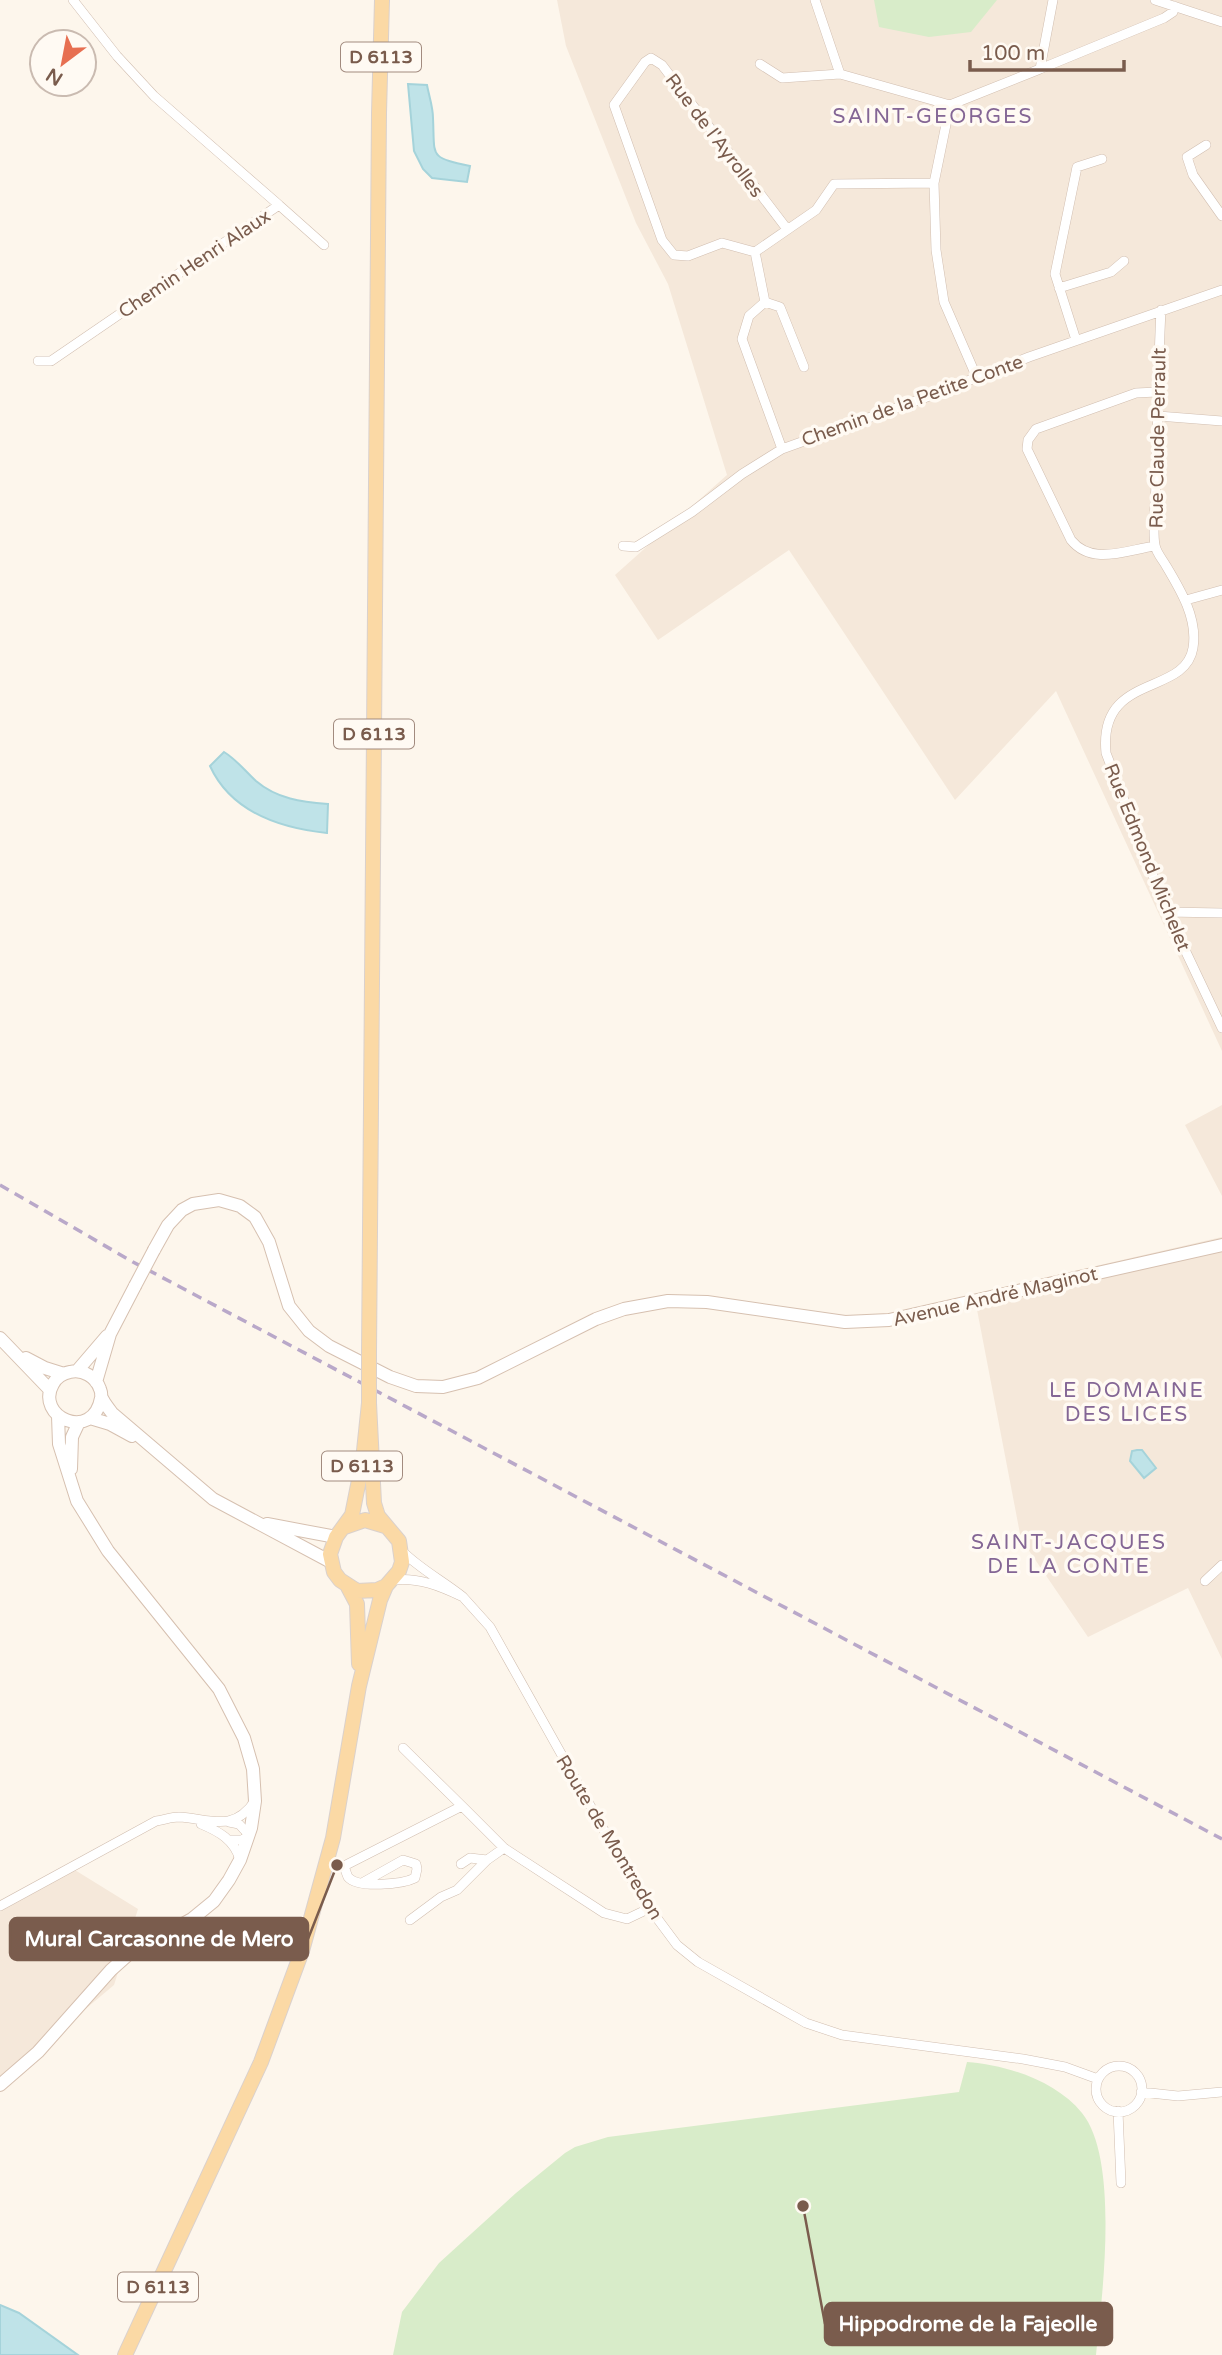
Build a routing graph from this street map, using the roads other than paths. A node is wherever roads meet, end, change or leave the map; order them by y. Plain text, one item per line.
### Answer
1 (73, 0) edge
2 (377, 0) edge
3 (382, 0) edge
4 (814, 0) edge
5 (1054, 0) edge
6 (1155, 0) edge
7 (1174, 6) junction
8 (1222, 22) edge
9 (760, 64) dead end
10 (1040, 69) junction
11 (840, 74) junction
12 (950, 105) junction
13 (379, 113) junction
14 (1206, 145) dead end
15 (1102, 159) dead end
16 (934, 183) junction
17 (279, 205) junction
18 (1222, 216) edge
19 (787, 229) junction
20 (324, 244) dead end
21 (755, 253) junction
22 (1124, 261) dead end
23 (1059, 288) junction
24 (1222, 290) edge
25 (765, 302) junction
26 (1161, 310) junction
27 (1076, 340) junction
28 (38, 361) dead end
29 (804, 367) dead end
30 (977, 378) junction
31 (1157, 392) junction
32 (1158, 416) junction
33 (1222, 421) edge
34 (782, 449) junction
35 (623, 546) dead end
36 (1155, 546) junction
37 (1222, 590) edge
38 (1186, 600) junction
39 (1167, 912) junction
40 (1222, 913) edge
41 (1222, 1028) edge
42 (1222, 1245) edge
43 (110, 1334) junction
44 (0, 1338) edge
45 (11, 1349) junction
46 (77, 1371) junction
47 (64, 1374) junction
48 (96, 1382) junction
49 (50, 1390) junction
50 (101, 1398) junction
51 (369, 1403) junction
52 (58, 1416) junction
53 (85, 1420) junction
54 (141, 1439) junction
55 (71, 1477) junction
56 (252, 1521) junction
57 (384, 1525) junction
58 (340, 1532) junction
59 (402, 1551) junction
60 (331, 1562) junction
61 (1222, 1566) edge
62 (1205, 1581) dead end
63 (390, 1583) junction
64 (348, 1587) junction
65 (463, 1597) junction
66 (359, 1686) junction
67 (403, 1748) dead end
68 (255, 1801) junction
69 (462, 1807) junction
70 (190, 1819) junction
71 (229, 1822) junction
72 (249, 1835) junction
73 (229, 1840) junction
74 (504, 1848) junction
75 (240, 1860) junction
76 (487, 1860) junction
77 (461, 1864) dead end
78 (362, 1883) junction
79 (0, 1906) edge
80 (649, 1909) junction
81 (410, 1920) dead end
82 (1098, 2079) junction
83 (0, 2085) edge
84 (1141, 2092) junction
85 (1222, 2092) edge
86 (1118, 2111) junction
87 (1121, 2183) dead end
88 (125, 2355) edge

1 - 17 street, Chemin Henri Alaux
2 - 13 main road, D 6113
3 - 13 main road, D 6113
4 - 11 street
5 - 10 street
6 - 7 street
7 - 8 street
7 - 10 street
9 - 11 street
10 - 12 street
11 - 12 street
12 - 16 street
13 - 51 main road, D 6113, bridge
14 - 18 street
15 - 23 street
16 - 19 street
16 - 30 street
17 - 20 street
17 - 28 street, Chemin Henri Alaux
19 - 21 street
19 - 21 street, Rue de l'Ayrolles
21 - 25 street
22 - 23 street
23 - 27 street
24 - 26 street, Chemin de la Petite Conte
25 - 29 street
25 - 34 street
26 - 27 street, Chemin de la Petite Conte
26 - 31 street, Rue Claude Perrault
27 - 30 street, Chemin de la Petite Conte
30 - 34 street, Chemin de la Petite Conte
31 - 32 street, Rue Claude Perrault
31 - 36 street
32 - 33 street
32 - 36 street, Rue Claude Perrault
34 - 35 street, Chemin de la Petite Conte
36 - 38 street, Rue Claude Perrault
37 - 38 street
38 - 39 street, Rue Edmond Michelet
39 - 40 street
39 - 41 street, Rue Edmond Michelet
42 - 43 street, Avenue André Maginot, bridge
43 - 46 street
43 - 48 street
44 - 45 street
45 - 47 street
45 - 49 street
46 - 47 street
46 - 48 street
47 - 49 street
48 - 50 street
49 - 52 street
50 - 53 street
50 - 54 street
51 - 57 main road, D 6113
51 - 58 main road, D 6113
52 - 53 street
52 - 55 street
53 - 54 street
53 - 55 street
54 - 56 street
55 - 68 street
56 - 58 street
56 - 60 street
57 - 58 main road
57 - 59 main road
58 - 60 main road
59 - 63 main road
59 - 65 street, Route de Montredon
60 - 64 main road
61 - 62 street
63 - 64 main road
63 - 65 street
63 - 66 main road, D 6113
64 - 66 main road, D 6113
65 - 80 street, Route de Montredon
66 - 88 main road, D 6113
67 - 69 street
68 - 71 street
68 - 72 street
69 - 74 street
69 - 78 street
70 - 71 street
70 - 73 street
70 - 79 street
71 - 72 street
72 - 73 street
72 - 75 street
73 - 75 street
74 - 76 street
74 - 80 street
75 - 83 street
76 - 77 street
76 - 81 street
78 - 78 street
80 - 82 street, Route de Montredon
82 - 84 street
82 - 86 street
84 - 85 street
84 - 86 street
86 - 87 street

